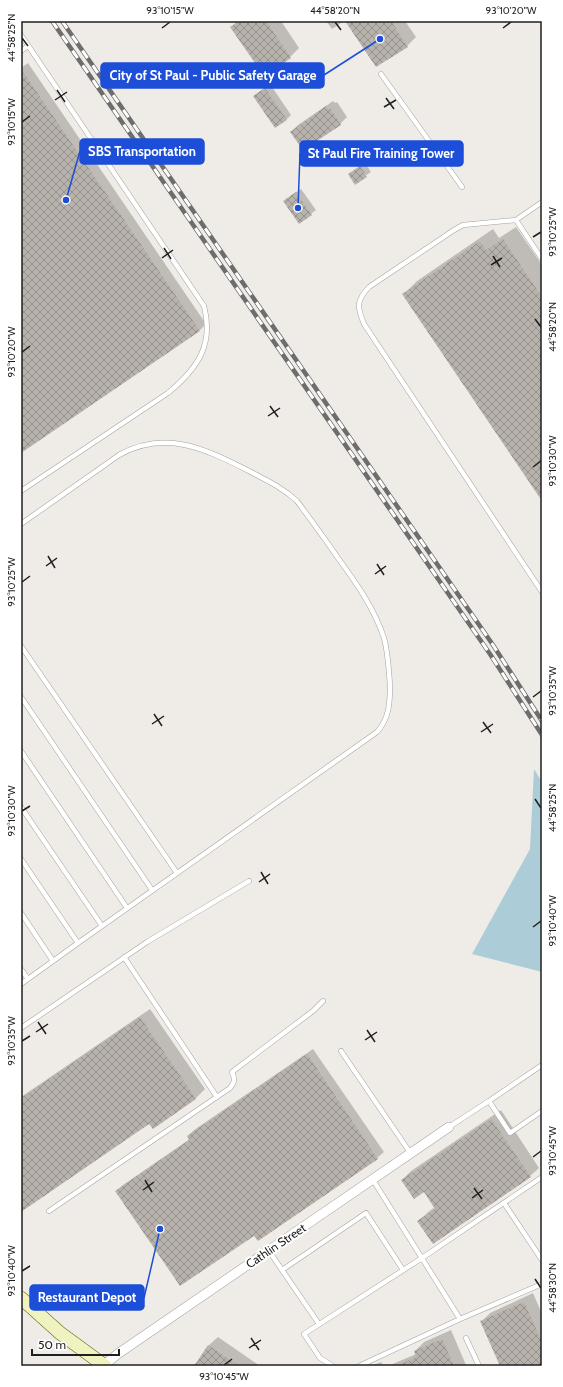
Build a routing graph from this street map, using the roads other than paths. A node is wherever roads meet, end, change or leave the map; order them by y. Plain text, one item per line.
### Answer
1 (21, 35) edge
2 (28, 46) junction
3 (21, 51) edge
4 (381, 74) dead end
5 (462, 187) dead end
6 (542, 202) edge
7 (516, 220) junction
8 (542, 259) edge
9 (21, 492) edge
10 (21, 524) edge
11 (542, 592) edge
12 (21, 646) edge
13 (21, 697) edge
14 (21, 751) edge
15 (21, 807) edge
16 (21, 859) edge
17 (177, 873) junction
18 (249, 881) dead end
19 (152, 890) junction
20 (127, 908) junction
21 (21, 913) edge
22 (102, 926) junction
23 (78, 943) junction
24 (124, 957) junction
25 (53, 961) junction
26 (21, 969) edge
27 (28, 979) junction
28 (21, 984) edge
29 (323, 1001) dead end
30 (21, 1028) edge
31 (341, 1051) dead end
32 (542, 1065) edge
33 (217, 1097) junction
34 (489, 1101) junction
35 (542, 1111) edge
36 (449, 1127) joint
37 (411, 1154) junction
38 (542, 1177) edge
39 (373, 1180) junction
40 (504, 1202) junction
41 (49, 1211) dead end
42 (269, 1251) junction
43 (422, 1258) junction
44 (542, 1260) edge
45 (282, 1270) junction
46 (403, 1270) junction
47 (542, 1284) edge
48 (21, 1298) edge
49 (460, 1318) junction
50 (319, 1324) junction
51 (466, 1338) dead end
52 (105, 1366) edge
53 (333, 1366) edge
54 (359, 1366) edge
55 (479, 1366) edge

1 - 2 lane
2 - 3 lane
2 - 9 lane
4 - 5 lane
6 - 7 lane
7 - 8 lane
7 - 11 lane
10 - 17 lane
12 - 17 lane
13 - 19 lane
14 - 20 lane
15 - 22 lane
16 - 23 lane
17 - 19 lane
18 - 24 lane
19 - 20 lane
20 - 22 lane
21 - 25 lane
22 - 23 lane
23 - 25 lane
24 - 30 lane
24 - 33 lane
25 - 27 lane
26 - 27 lane
27 - 28 lane
29 - 33 lane
31 - 37 lane
32 - 34 lane
33 - 41 lane
34 - 35 lane
34 - 36 lane
36 - 37 street, Cathlin Street
37 - 39 street, Cathlin Street
38 - 40 lane
39 - 42 street, Cathlin Street
39 - 43 lane
40 - 43 lane
40 - 44 lane
42 - 45 lane
42 - 52 street, Cathlin Street
43 - 46 lane
43 - 49 lane
45 - 46 lane
45 - 50 lane
46 - 50 lane
47 - 49 lane
48 - 52 main road
49 - 54 lane
50 - 53 lane
51 - 55 lane

